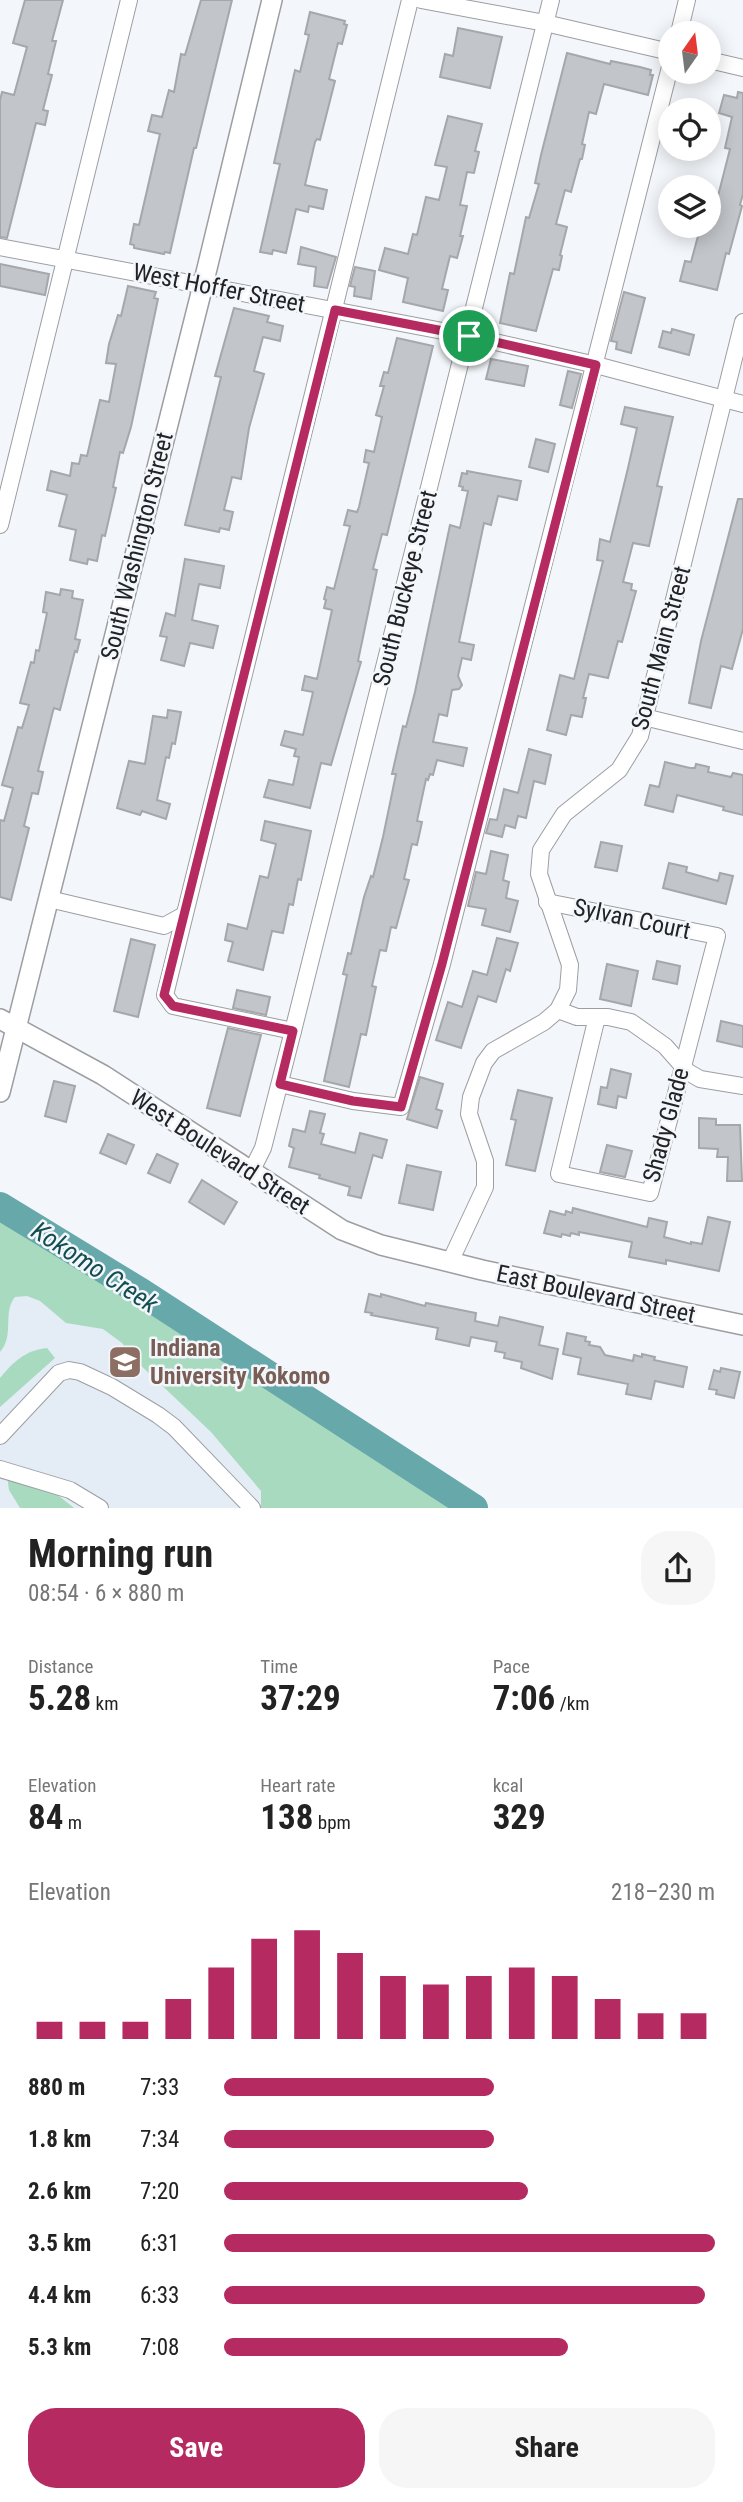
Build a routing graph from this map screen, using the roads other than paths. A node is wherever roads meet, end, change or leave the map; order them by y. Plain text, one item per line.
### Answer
1 (129, 0) edge
2 (272, 0) edge
3 (410, 0) edge
4 (421, 0) edge
5 (551, 0) edge
6 (687, 0) edge
7 (682, 21) edge
8 (545, 23) junction
9 (658, 49) edge
10 (721, 63) edge
11 (743, 68) edge
12 (666, 84) edge
13 (0, 247) edge
14 (64, 258) junction
15 (203, 285) junction
16 (335, 310) junction
17 (743, 322) edge
18 (469, 336) junction
19 (596, 365) junction
20 (723, 399) junction
21 (743, 404) edge
22 (0, 525) edge
23 (645, 717) junction
24 (743, 741) edge
25 (49, 899) junction
26 (547, 902) junction
27 (183, 916) junction
28 (717, 936) joint
29 (558, 1010) junction
30 (597, 1017) junction
31 (8, 1022) edge
32 (293, 1031) junction
33 (682, 1065) junction
34 (280, 1084) junction
35 (743, 1086) edge
36 (0, 1092) edge
37 (251, 1172) junction
38 (450, 1262) junction
39 (742, 1321) edge
40 (0, 1436) edge
41 (0, 1469) edge
42 (100, 1508) edge
43 (252, 1508) edge

1 - 14 street
2 - 15 main road, South Washington Street
3 - 16 street
4 - 8 street
5 - 8 street, South Buckeye Street
6 - 7 street
8 - 9 street
8 - 18 street, South Buckeye Street
10 - 11 street
12 - 19 street
13 - 14 street, West Hoffer Street
14 - 15 street, West Hoffer Street
14 - 22 street
15 - 16 street, West Hoffer Street
15 - 25 main road, South Washington Street
16 - 18 street, West Hoffer Street
16 - 27 street
17 - 20 street, South Main Street
18 - 19 street, West Hoffer Street
18 - 32 street, South Buckeye Street
19 - 20 street, West Hoffer Street
19 - 34 street
20 - 21 street, West Hoffer Street
20 - 23 street, South Main Street
23 - 24 street
23 - 26 street, South Main Street
25 - 27 street
25 - 31 main road, South Washington Street
26 - 28 street, Sylvan Court
26 - 29 street, South Main Street
27 - 32 street
28 - 33 street, Shady Glade
29 - 30 street
29 - 38 street
30 - 33 street
30 - 33 street, Shady Glade
31 - 36 main road, South Washington Street
31 - 37 main road, West Boulevard Street
32 - 34 street, South Buckeye Street
33 - 35 street
34 - 37 street, South Buckeye Street
37 - 38 main road, West Boulevard Street
38 - 39 main road, East Boulevard Street
40 - 43 street
41 - 42 street

